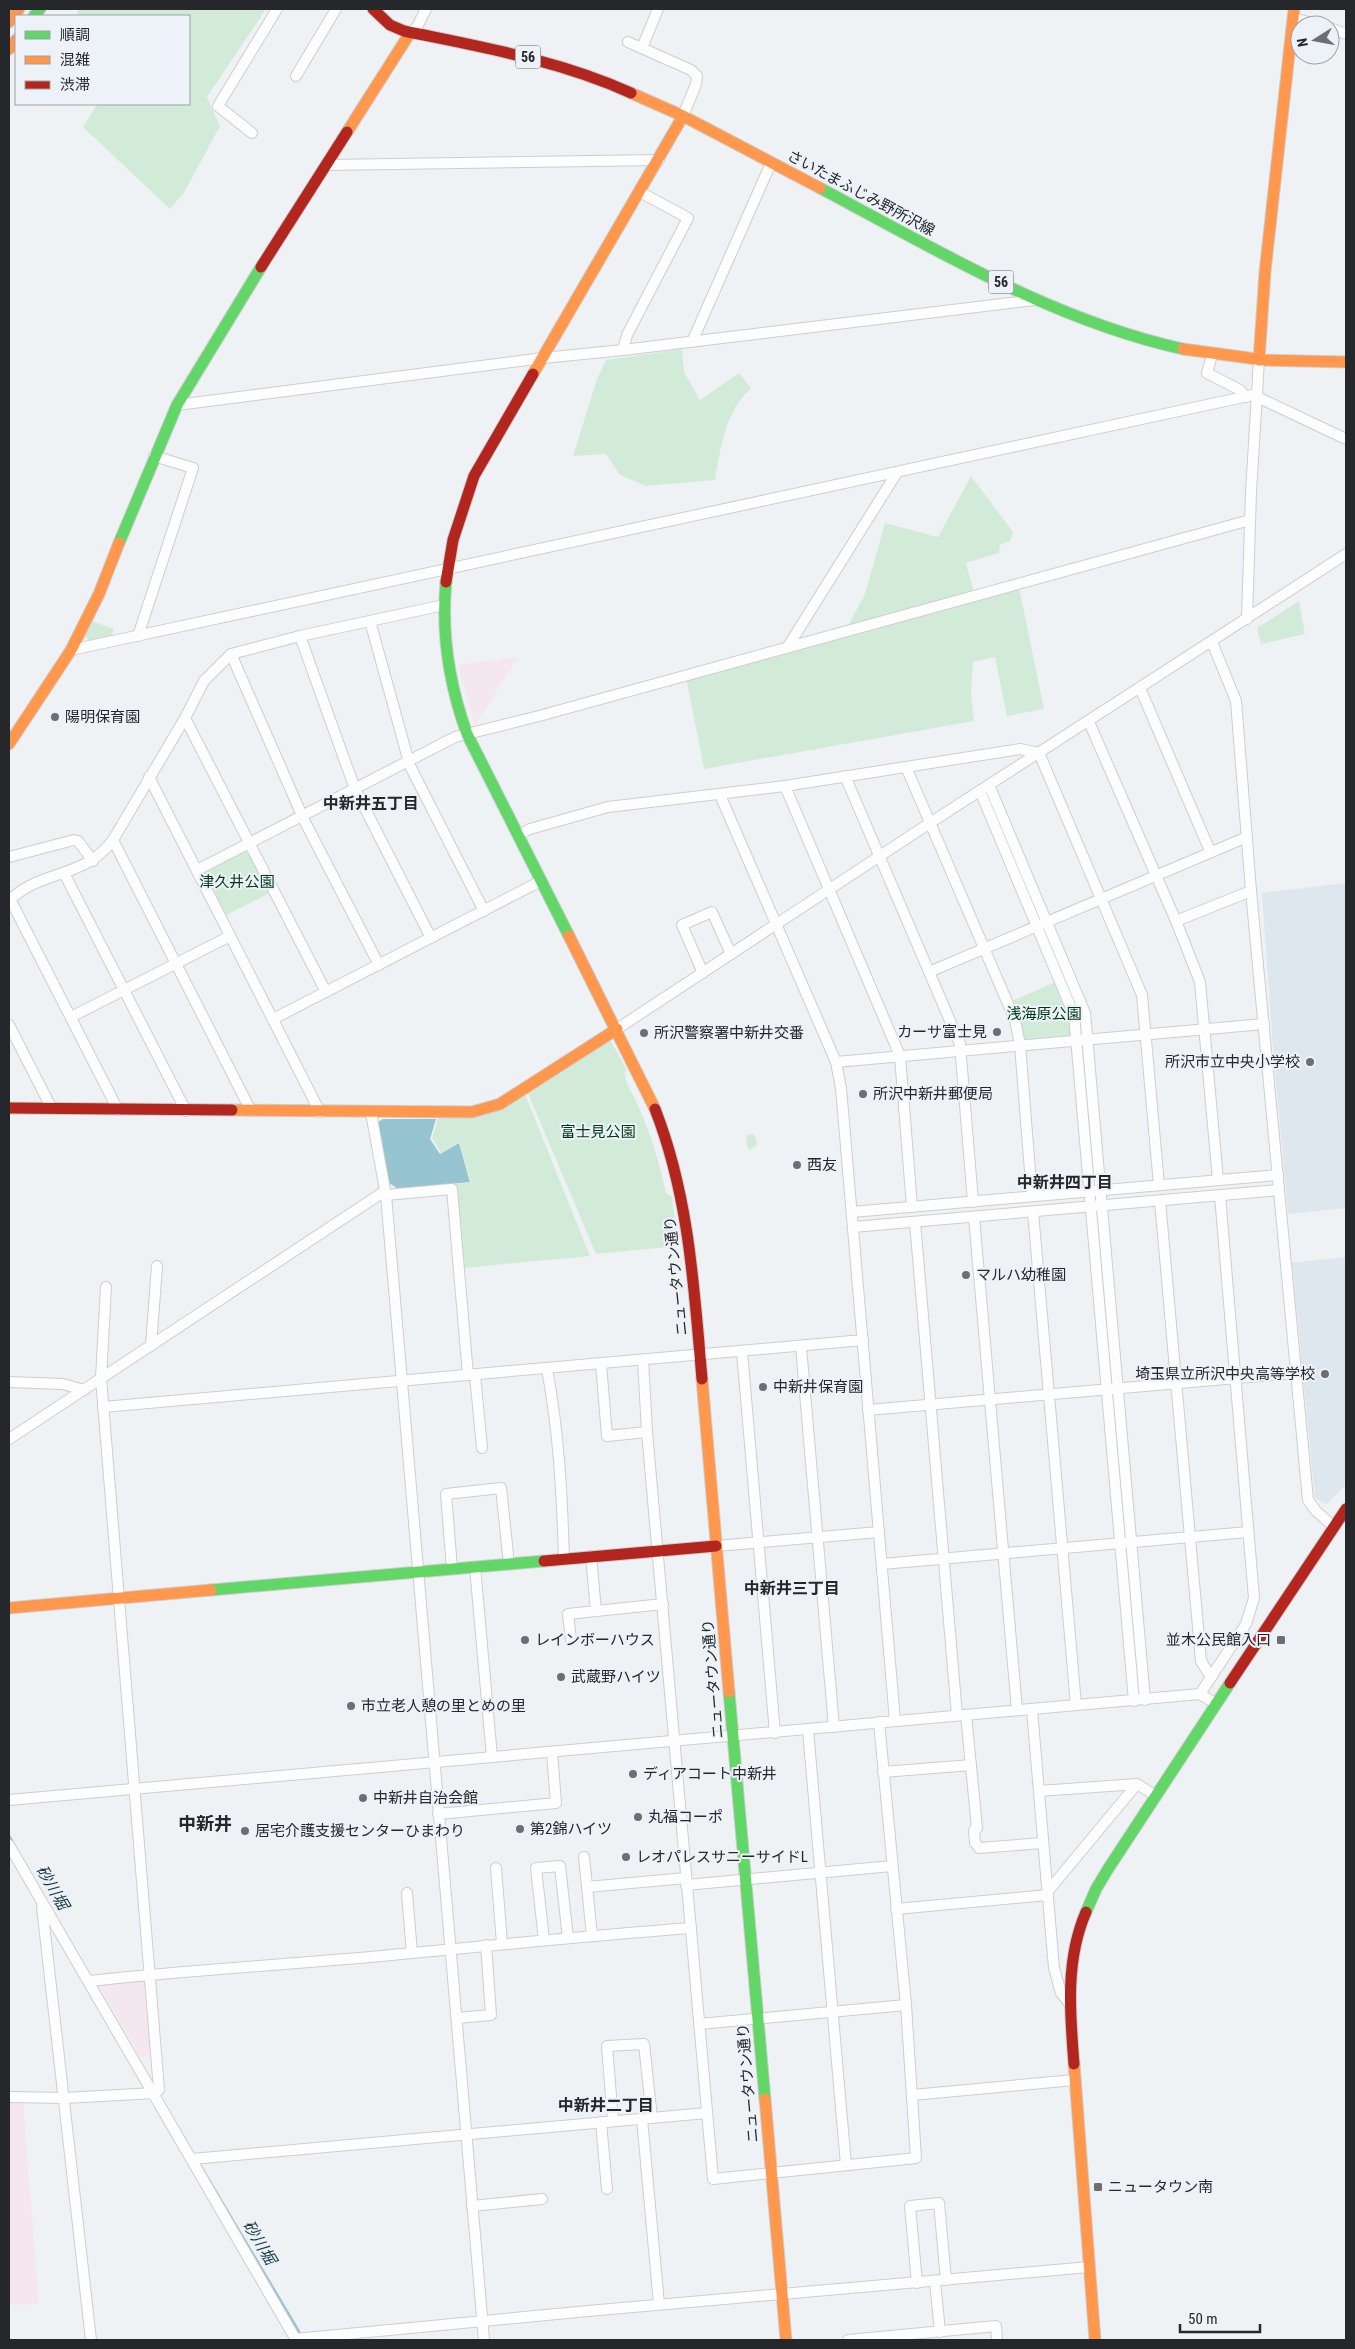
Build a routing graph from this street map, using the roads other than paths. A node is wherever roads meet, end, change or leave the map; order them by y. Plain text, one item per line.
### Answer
1 (19, 9) edge
2 (277, 9) edge
3 (336, 9) edge
4 (373, 9) edge
5 (426, 9) edge
6 (658, 9) edge
7 (1294, 13) edge
8 (9, 22) edge
9 (410, 33) junction
10 (628, 42) dead end
11 (642, 48) junction
12 (296, 76) dead end
13 (683, 116) junction
14 (252, 133) dead end
15 (659, 160) junction
16 (772, 163) junction
17 (326, 166) junction
18 (640, 192) junction
19 (1039, 300) junction
20 (692, 342) junction
21 (623, 350) junction
22 (1212, 356) junction
23 (543, 358) junction
24 (1259, 360) junction
25 (1346, 362) edge
26 (1246, 397) junction
27 (1258, 398) junction
28 (177, 405) junction
29 (1346, 439) edge
30 (154, 456) junction
31 (896, 474) junction
32 (1250, 520) junction
33 (1346, 554) edge
34 (446, 568) junction
35 (444, 605) junction
36 (1247, 619) junction
37 (370, 621) junction
38 (138, 636) junction
39 (300, 636) junction
40 (1212, 642) junction
41 (787, 648) junction
42 (71, 650) junction
43 (231, 654) junction
44 (1140, 688) junction
45 (185, 718) junction
46 (1089, 722) junction
47 (467, 734) junction
48 (9, 744) edge
49 (1039, 752) junction
50 (408, 761) junction
51 (906, 767) junction
52 (845, 776) junction
53 (149, 777) junction
54 (785, 786) junction
55 (985, 788) junction
56 (355, 789) junction
57 (720, 795) junction
58 (302, 815) junction
59 (930, 823) junction
60 (518, 835) junction
61 (1246, 837) junction
62 (113, 840) junction
63 (249, 842) junction
64 (1210, 851) junction
65 (9, 857) edge
66 (880, 857) junction
67 (93, 861) junction
68 (198, 870) junction
69 (64, 873) junction
70 (1156, 874) junction
71 (541, 881) junction
72 (829, 890) junction
73 (1251, 890) junction
74 (1102, 898) junction
75 (10, 900) edge
76 (484, 911) junction
77 (1176, 921) junction
78 (1043, 923) junction
79 (777, 924) junction
80 (230, 936) junction
81 (431, 938) junction
82 (984, 948) junction
83 (732, 954) junction
84 (177, 964) junction
85 (378, 965) junction
86 (703, 972) junction
87 (929, 972) junction
88 (124, 990) junction
89 (326, 992) junction
90 (71, 1017) junction
91 (273, 1019) junction
92 (1264, 1024) junction
93 (9, 1025) edge
94 (617, 1029) junction
95 (1204, 1029) junction
96 (1146, 1034) junction
97 (1082, 1040) junction
98 (1020, 1045) junction
99 (960, 1051) junction
100 (900, 1056) junction
101 (836, 1062) junction
102 (9, 1108) edge
103 (52, 1109) junction
104 (118, 1110) junction
105 (186, 1111) junction
106 (251, 1111) junction
107 (320, 1112) junction
108 (371, 1113) junction
109 (1278, 1175) junction
110 (1218, 1180) junction
111 (1159, 1185) junction
112 (1279, 1190) junction
113 (1095, 1191) junction
114 (386, 1193) junction
115 (1032, 1196) junction
116 (1220, 1196) junction
117 (1160, 1201) junction
118 (973, 1202) junction
119 (1097, 1206) junction
120 (912, 1207) junction
121 (852, 1212) junction
122 (1033, 1212) junction
123 (974, 1217) junction
124 (914, 1222) junction
125 (853, 1227) junction
126 (157, 1266) dead end
127 (106, 1288) dead end
128 (863, 1340) junction
129 (151, 1346) junction
130 (800, 1347) junction
131 (742, 1352) junction
132 (700, 1355) junction
133 (642, 1360) junction
134 (601, 1364) junction
135 (547, 1369) junction
136 (1296, 1373) junction
137 (472, 1375) junction
138 (101, 1378) junction
139 (1235, 1378) junction
140 (9, 1382) edge
141 (400, 1382) junction
142 (1176, 1384) junction
143 (1118, 1389) junction
144 (84, 1390) junction
145 (1107, 1390) junction
146 (1048, 1394) junction
147 (990, 1399) junction
148 (931, 1404) junction
149 (103, 1407) junction
150 (868, 1410) junction
151 (647, 1432) junction
152 (9, 1439) edge
153 (482, 1448) dead end
154 (1346, 1509) edge
155 (1333, 1526) junction
156 (879, 1532) junction
157 (1248, 1532) junction
158 (818, 1537) junction
159 (1189, 1537) junction
160 (758, 1541) junction
161 (1125, 1543) junction
162 (716, 1546) junction
163 (1062, 1549) junction
164 (658, 1550) junction
165 (1004, 1553) junction
166 (591, 1556) junction
167 (945, 1558) junction
168 (564, 1559) junction
169 (509, 1564) junction
170 (882, 1564) junction
171 (475, 1567) junction
172 (452, 1569) junction
173 (418, 1572) junction
174 (120, 1598) junction
175 (662, 1604) junction
176 (9, 1608) edge
177 (596, 1610) junction
178 (571, 1640) dead end
179 (1211, 1677) junction
180 (1200, 1694) junction
181 (1145, 1700) junction
182 (1134, 1701) junction
183 (1216, 1704) junction
184 (1076, 1705) junction
185 (1017, 1710) junction
186 (1032, 1710) junction
187 (962, 1715) junction
188 (895, 1720) junction
189 (878, 1722) junction
190 (834, 1727) junction
191 (808, 1730) junction
192 (775, 1733) junction
193 (733, 1736) junction
194 (674, 1741) junction
195 (552, 1752) junction
196 (492, 1757) junction
197 (434, 1763) junction
198 (971, 1765) junction
199 (883, 1772) junction
200 (1137, 1784) junction
201 (135, 1788) junction
202 (1039, 1791) junction
203 (1156, 1796) junction
204 (9, 1800) edge
205 (438, 1814) junction
206 (1044, 1843) junction
207 (9, 1845) edge
208 (584, 1857) dead end
209 (892, 1866) junction
210 (496, 1868) dead end
211 (822, 1872) junction
212 (746, 1879) junction
213 (686, 1881) junction
214 (587, 1887) junction
215 (407, 1893) dead end
216 (1048, 1893) junction
217 (42, 1901) junction
218 (896, 1909) junction
219 (691, 1928) junction
220 (592, 1936) junction
221 (568, 1938) junction
222 (544, 1940) junction
223 (502, 1943) junction
224 (486, 1945) junction
225 (451, 1948) junction
226 (412, 1953) junction
227 (150, 1974) junction
228 (89, 1981) junction
229 (1069, 2003) junction
230 (906, 2005) junction
231 (833, 2011) junction
232 (456, 2018) junction
233 (758, 2018) junction
234 (699, 2024) junction
235 (1074, 2080) junction
236 (155, 2094) junction
237 (912, 2095) junction
238 (9, 2097) edge
239 (64, 2098) junction
240 (707, 2113) junction
241 (647, 2119) junction
242 (601, 2122) junction
243 (613, 2122) junction
244 (466, 2134) junction
245 (192, 2159) junction
246 (846, 2166) junction
247 (771, 2172) junction
248 (607, 2189) dead end
249 (542, 2199) dead end
250 (472, 2206) junction
251 (1090, 2267) junction
252 (946, 2280) junction
253 (934, 2281) junction
254 (917, 2283) junction
255 (781, 2294) junction
256 (659, 2304) junction
257 (483, 2320) junction
258 (940, 2332) junction
259 (952, 2336) edge
260 (903, 2338) edge
261 (91, 2340) edge
262 (296, 2340) edge
263 (484, 2340) edge
264 (786, 2340) edge
265 (848, 2340) edge
266 (997, 2340) edge
267 (1095, 2340) edge

1 - 8 street
2 - 14 street
3 - 12 street
4 - 9 street, さいたまふじみ野所沢線 / 56
5 - 9 street
6 - 11 street
7 - 24 street
9 - 13 street, さいたまふじみ野所沢線 / 56
9 - 17 street
10 - 11 street
11 - 13 street
13 - 15 street, ニュータウン通り
13 - 16 street, さいたまふじみ野所沢線 / 56
15 - 17 street
15 - 18 street, ニュータウン通り
16 - 19 street, さいたまふじみ野所沢線 / 56
16 - 20 street
17 - 28 street
18 - 21 street
18 - 23 street, ニュータウン通り
19 - 20 street
19 - 22 street, さいたまふじみ野所沢線 / 56
20 - 21 street
21 - 23 street
22 - 24 street, さいたまふじみ野所沢線 / 56
22 - 26 street
23 - 28 street
23 - 34 street, ニュータウン通り
24 - 25 street, さいたまふじみ野所沢線 / 56
24 - 27 street
26 - 27 street
26 - 31 street
27 - 29 street
27 - 32 street
28 - 30 street
30 - 38 street
30 - 42 street
31 - 34 street
31 - 41 street
32 - 36 street
32 - 41 street
33 - 36 street
34 - 35 street, ニュータウン通り
34 - 38 street
35 - 37 street
35 - 47 street, ニュータウン通り
36 - 40 street
37 - 39 street
37 - 50 street
38 - 42 street
39 - 43 street
39 - 56 street
40 - 44 street
40 - 61 street
41 - 47 street
42 - 48 street
43 - 45 street
43 - 58 street
44 - 46 street
44 - 64 street
45 - 53 street
45 - 63 street
46 - 49 street
46 - 70 street
47 - 50 street
47 - 60 street, ニュータウン通り
49 - 51 street
49 - 55 street
49 - 74 street
50 - 56 street
50 - 76 street
51 - 52 street
51 - 59 street
52 - 54 street
52 - 66 street
53 - 62 street
53 - 68 street
54 - 57 street
54 - 72 street
55 - 59 street
55 - 78 street
56 - 58 street
56 - 81 street
57 - 60 street
57 - 79 street
58 - 63 street
58 - 85 street
59 - 66 street
59 - 82 street
60 - 71 street, ニュータウン通り
61 - 64 street
61 - 73 street
62 - 67 street
62 - 84 street
63 - 68 street
63 - 89 street
64 - 70 street
65 - 67 street
66 - 72 street
66 - 87 street
67 - 69 street
68 - 80 street
69 - 75 street
69 - 88 street
70 - 74 street
70 - 77 street
71 - 76 street
71 - 94 street, ニュータウン通り
72 - 79 street
72 - 100 street
73 - 77 street
73 - 92 street
74 - 78 street
74 - 96 street
75 - 90 street
76 - 81 street
77 - 95 street
78 - 82 street
78 - 97 street
79 - 83 street
79 - 101 street
80 - 84 street
80 - 91 street
81 - 85 street
82 - 87 street
82 - 98 street
83 - 86 street
83 - 86 street
84 - 88 street
84 - 106 street
85 - 89 street
86 - 94 street
87 - 99 street
88 - 90 street
88 - 105 street
89 - 91 street
90 - 104 street
91 - 107 street
92 - 95 street
92 - 109 street
93 - 103 street
94 - 108 street
94 - 132 street, ニュータウン通り
95 - 96 street
95 - 110 street
96 - 97 street
96 - 111 street
97 - 98 street
97 - 113 street
98 - 99 street
98 - 115 street
99 - 100 street
99 - 118 street
100 - 101 street
100 - 120 street
101 - 121 street
102 - 103 street
103 - 104 street
104 - 105 street
105 - 106 street
106 - 107 street
107 - 108 street
108 - 114 street
109 - 110 street
109 - 112 street
110 - 111 street
111 - 113 street
112 - 116 street
112 - 136 street
113 - 115 street
113 - 119 street
114 - 129 street
114 - 137 street
114 - 141 street
115 - 118 street
116 - 117 street
116 - 139 street
117 - 119 street
117 - 142 street
118 - 120 street
119 - 122 street
119 - 143 street
119 - 145 street
120 - 121 street
121 - 125 street
122 - 123 street
122 - 146 street
123 - 124 street
123 - 147 street
124 - 125 street
124 - 148 street
125 - 128 street
126 - 129 street
127 - 138 street
128 - 130 street
128 - 150 street
129 - 138 street
130 - 131 street
130 - 158 street
131 - 132 street
131 - 160 street
132 - 133 street
132 - 162 street, ニュータウン通り
133 - 134 street
133 - 151 street
134 - 135 street
134 - 151 street
135 - 137 street
135 - 168 street
136 - 139 street
136 - 155 street
137 - 141 street
137 - 153 street
138 - 144 street
138 - 149 street
139 - 142 street
139 - 157 street
140 - 144 street
141 - 149 street
141 - 173 street
142 - 143 street
142 - 159 street
143 - 145 street
143 - 161 street
144 - 152 street
145 - 146 street
145 - 161 street
146 - 147 street
146 - 163 street
147 - 148 street
147 - 165 street
148 - 150 street
148 - 167 street
149 - 174 street
150 - 156 street
151 - 164 street
154 - 155 street
155 - 183 street
156 - 158 street
156 - 170 street
157 - 159 street
157 - 179 street
158 - 160 street
158 - 190 street
159 - 161 street
159 - 179 street
160 - 162 street
160 - 192 street
161 - 163 street
161 - 181 street
161 - 182 street
162 - 164 street
162 - 193 street, ニュータウン通り
163 - 165 street
163 - 184 street
164 - 166 street
164 - 175 street
165 - 167 street
165 - 185 street
166 - 168 street
166 - 177 street
167 - 170 street
167 - 187 street
168 - 169 street
169 - 171 street
169 - 172 street
170 - 188 street
171 - 172 street
171 - 196 street
172 - 173 street
173 - 174 street
173 - 197 street
174 - 176 street
174 - 201 street
175 - 177 street
175 - 194 street
177 - 178 street
179 - 180 street
180 - 181 street
180 - 183 street
181 - 182 street
182 - 184 street
183 - 203 street
184 - 186 street
185 - 186 street
185 - 187 street
186 - 202 street
187 - 188 street
187 - 198 street
188 - 189 street
189 - 190 street
189 - 199 street
190 - 191 street
191 - 192 street
191 - 211 street
192 - 193 street
193 - 194 street
193 - 212 street, ニュータウン通り
194 - 195 street
194 - 213 street
195 - 196 street
195 - 205 street
196 - 197 street
197 - 201 street
197 - 205 street
198 - 199 street
198 - 206 street
199 - 209 street
200 - 202 street
200 - 203 street
200 - 216 street
201 - 204 street
201 - 227 street
202 - 206 street
203 - 229 street
205 - 225 street
206 - 216 street
207 - 217 street
208 - 214 street
209 - 211 street
209 - 218 street
210 - 223 street
211 - 212 street
211 - 231 street
212 - 213 street
212 - 233 street, ニュータウン通り
213 - 214 street
213 - 219 street
214 - 220 street
215 - 226 street
216 - 218 street
216 - 229 street
217 - 228 street
217 - 239 street
218 - 230 street
219 - 220 street
219 - 234 street
220 - 221 street
221 - 222 street
221 - 222 street
222 - 223 street
223 - 224 street
224 - 225 street
224 - 232 street
225 - 226 street
225 - 232 street
226 - 227 street
227 - 228 street
227 - 236 street
228 - 236 street
229 - 235 street
230 - 231 street
230 - 237 street
231 - 233 street
231 - 246 street
232 - 244 street
233 - 234 street
233 - 247 street, ニュータウン通り
234 - 240 street
235 - 237 street
235 - 251 street
236 - 239 street
236 - 245 street
237 - 246 street
238 - 239 street
239 - 261 street
240 - 241 street
240 - 247 street
241 - 243 street
241 - 243 street
241 - 256 street
242 - 243 street
242 - 244 street
242 - 248 street
244 - 245 street
244 - 250 street
245 - 262 street
246 - 247 street
247 - 255 street, ニュータウン通り
249 - 250 street
250 - 257 street
251 - 252 street
251 - 267 street
252 - 253 street
252 - 254 street
253 - 254 street
253 - 258 street
254 - 255 street
255 - 256 street
255 - 264 street, ニュータウン通り
256 - 257 street
257 - 262 street
257 - 263 street
258 - 259 street
258 - 260 street
259 - 266 street
260 - 265 street

